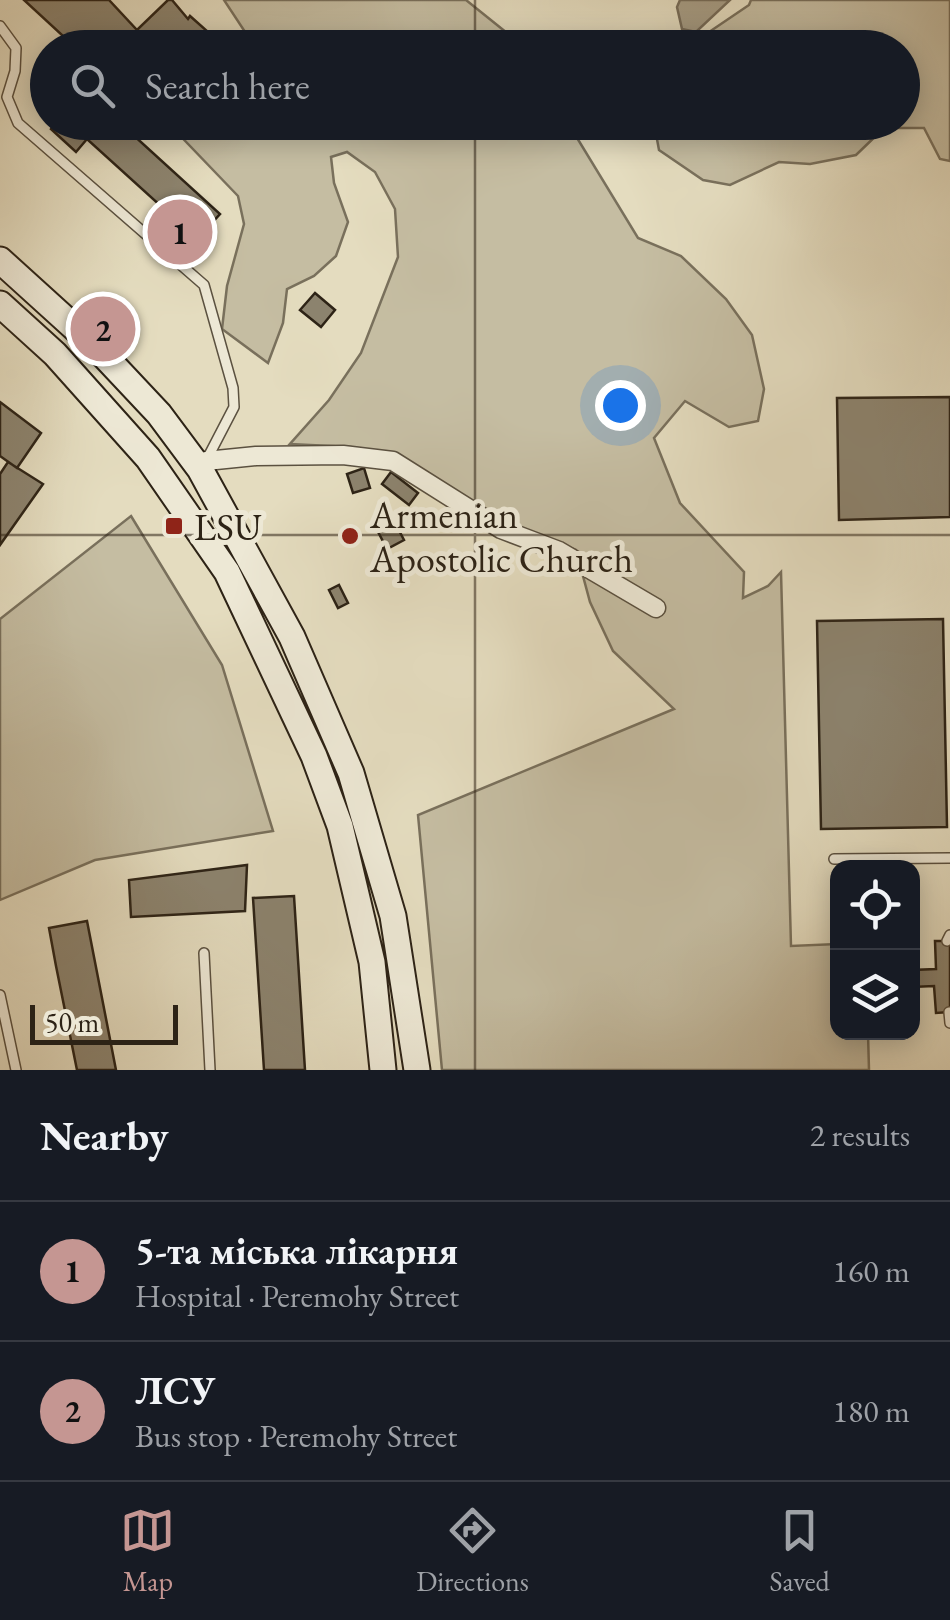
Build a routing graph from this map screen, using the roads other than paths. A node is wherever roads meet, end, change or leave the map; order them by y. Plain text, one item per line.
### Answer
1 (0, 26) edge
2 (30, 134) edge
3 (36, 140) edge
4 (0, 260) edge
5 (0, 304) edge
6 (203, 465) junction
7 (656, 608) dead end
8 (950, 858) edge
9 (834, 860) dead end
10 (204, 953) dead end
11 (0, 995) edge
12 (949, 1012) edge
13 (950, 1022) edge
14 (16, 1070) edge
15 (210, 1070) edge
16 (383, 1070) edge
17 (416, 1070) edge

1 - 2 lane
3 - 6 lane
4 - 6 main road
5 - 16 main road
6 - 7 street
6 - 17 main road
8 - 9 lane
10 - 15 lane
11 - 14 lane
12 - 13 lane

